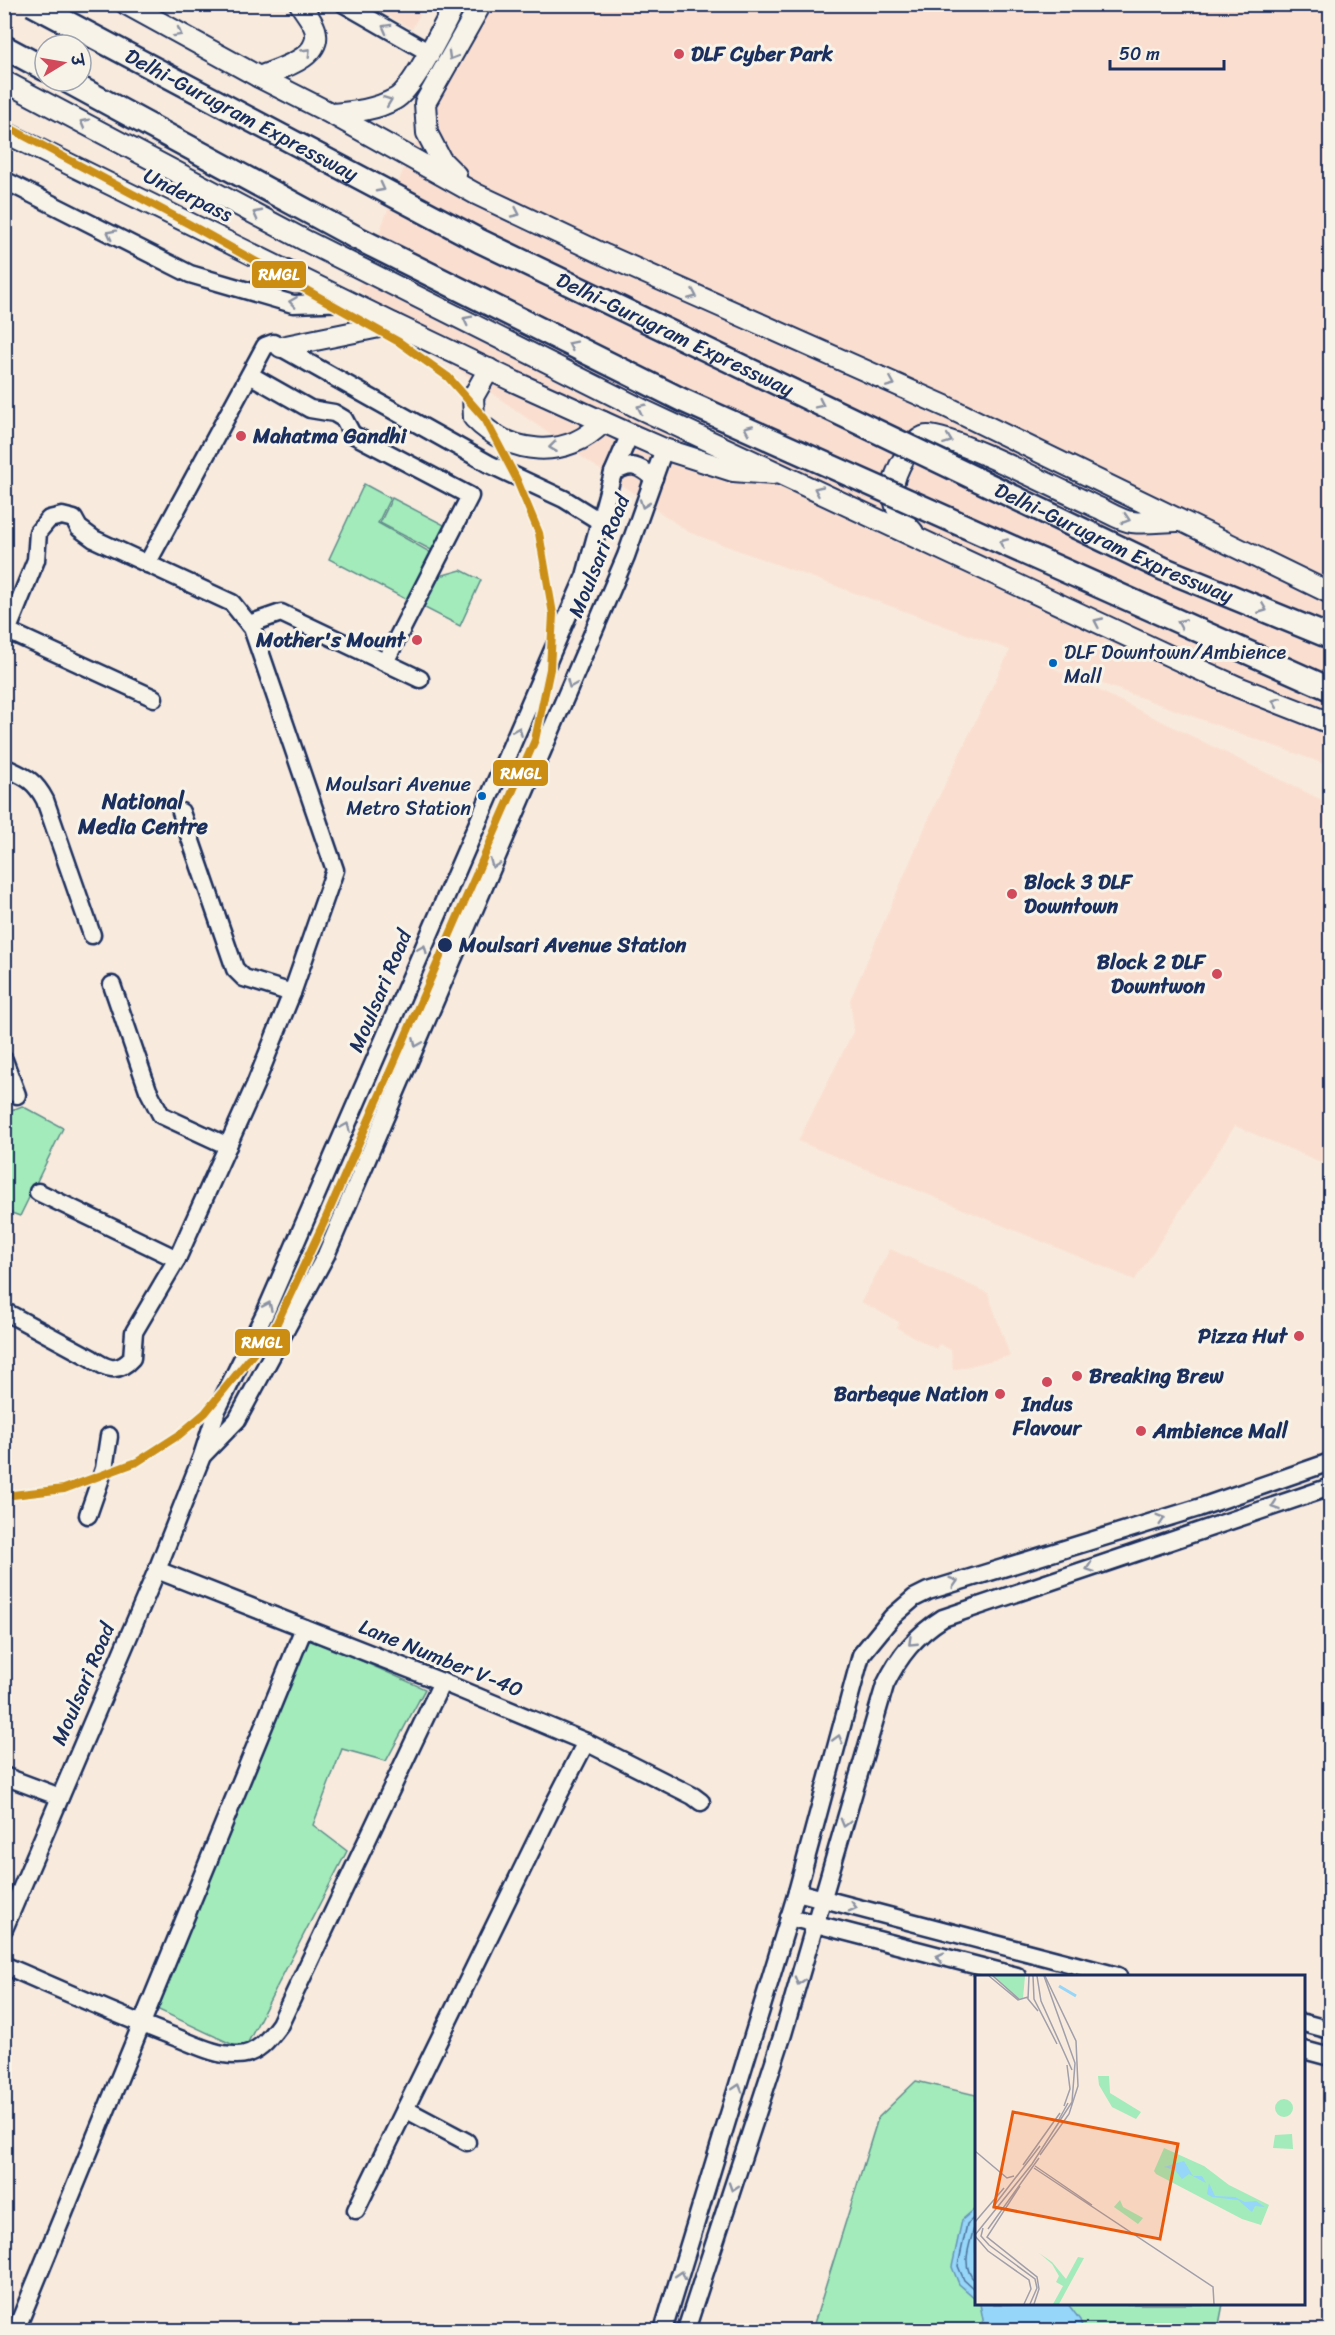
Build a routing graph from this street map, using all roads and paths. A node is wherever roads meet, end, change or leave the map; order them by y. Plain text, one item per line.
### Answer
1 (32, 4) edge
2 (126, 4) edge
3 (300, 4) edge
4 (344, 4) edge
5 (455, 4) edge
6 (481, 4) edge
7 (4, 47) edge
8 (428, 52) junction
9 (33, 63) edge
10 (259, 77) junction
11 (4, 81) edge
12 (89, 93) edge
13 (332, 114) junction
14 (4, 132) edge
15 (4, 180) edge
16 (476, 194) junction
17 (351, 302) junction
18 (394, 324) junction
19 (281, 347) junction
20 (489, 369) junction
21 (250, 375) junction
22 (603, 422) junction
23 (630, 434) junction
24 (664, 448) junction
25 (613, 473) junction
26 (785, 474) junction
27 (654, 478) junction
28 (1183, 521) junction
29 (601, 522) junction
30 (917, 536) junction
31 (147, 564) junction
32 (1330, 593) edge
33 (249, 624) junction
34 (6, 635) edge
35 (1330, 637) edge
36 (385, 662) junction
37 (420, 679) dead end
38 (1330, 689) edge
39 (154, 698) dead end
40 (1330, 723) edge
41 (4, 767) edge
42 (181, 812) dead end
43 (92, 935) dead end
44 (112, 985) dead end
45 (292, 993) junction
46 (4, 1060) edge
47 (17, 1095) dead end
48 (228, 1146) junction
49 (38, 1192) dead end
50 (177, 1259) junction
51 (4, 1311) edge
52 (109, 1436) dead end
53 (202, 1456) junction
54 (1330, 1462) edge
55 (1330, 1487) edge
56 (88, 1515) dead end
57 (157, 1570) junction
58 (304, 1628) junction
59 (442, 1682) junction
60 (586, 1742) junction
61 (4, 1776) edge
62 (60, 1797) junction
63 (701, 1802) dead end
64 (797, 1892) junction
65 (822, 1900) junction
66 (789, 1917) junction
67 (816, 1925) junction
68 (4, 1929) edge
69 (4, 1965) edge
70 (1009, 1975) edge
71 (1110, 1975) edge
72 (1305, 2023) edge
73 (141, 2024) junction
74 (1330, 2030) edge
75 (1305, 2050) edge
76 (1330, 2057) edge
77 (405, 2109) junction
78 (467, 2142) dead end
79 (719, 2151) junction
80 (743, 2159) junction
81 (356, 2210) dead end
82 (16, 2331) edge
83 (663, 2331) edge
84 (686, 2331) edge

1 -> 35 highway, Delhi-Gurugram Expressway, bridge
2 -> 10 main road
10 -> 3 main road
8 -> 4 street
5 - 8 main road
6 -> 16 main road
7 - 9 highway
13 -> 8 main road
10 - 13 main road
26 -> 11 main road
38 -> 12 highway, bridge
13 - 16 main road
14 - 17 main road, Underpass
17 -> 15 street
16 -> 28 main road
17 - 18 main road, Underpass
18 - 19 main road
18 - 20 main road, Underpass
19 - 21 street
19 - 29 street
20 - 22 main road, Underpass
22 -> 20 main road
21 - 31 street
21 - 36 street
22 - 23 main road, Underpass
23 - 24 main road, Underpass
23 - 25 street, Moulsari Road
24 - 26 main road, Underpass
24 - 27 street, Moulsari Road
25 - 27 street
25 - 29 street, Moulsari Road
30 -> 26 main road
27 -> 53 street, Moulsari Road
30 -> 28 main road
28 - 32 main road
53 -> 29 street, Moulsari Road
40 -> 30 main road
31 - 33 street
31 - 34 street
33 - 36 street
33 - 45 street
34 - 39 street
36 - 37 street
41 - 43 street
42 - 45 street
44 - 48 street
45 - 48 street
46 - 47 street
48 - 50 street
49 - 50 street
50 - 51 street
52 - 56 street
53 - 57 street, Moulsari Road
64 -> 54 street
55 -> 65 street
57 - 58 street, Lane Number V-40
57 - 62 street, Moulsari Road
58 - 59 street, Lane Number V-40
58 - 73 street
59 - 60 street, Lane Number V-40
59 - 73 street
60 - 63 street, Lane Number V-40
60 - 77 street
61 - 62 street
62 - 68 street, Moulsari Road
64 - 65 street
64 - 66 street
65 - 67 street
65 -> 71 street
66 - 67 street
79 -> 66 street
70 -> 67 street
67 -> 80 street
69 - 73 street
72 - 74 street
73 - 82 street
75 - 76 street
77 - 78 street
77 - 81 street
79 - 80 street
83 -> 79 street
80 -> 84 street

